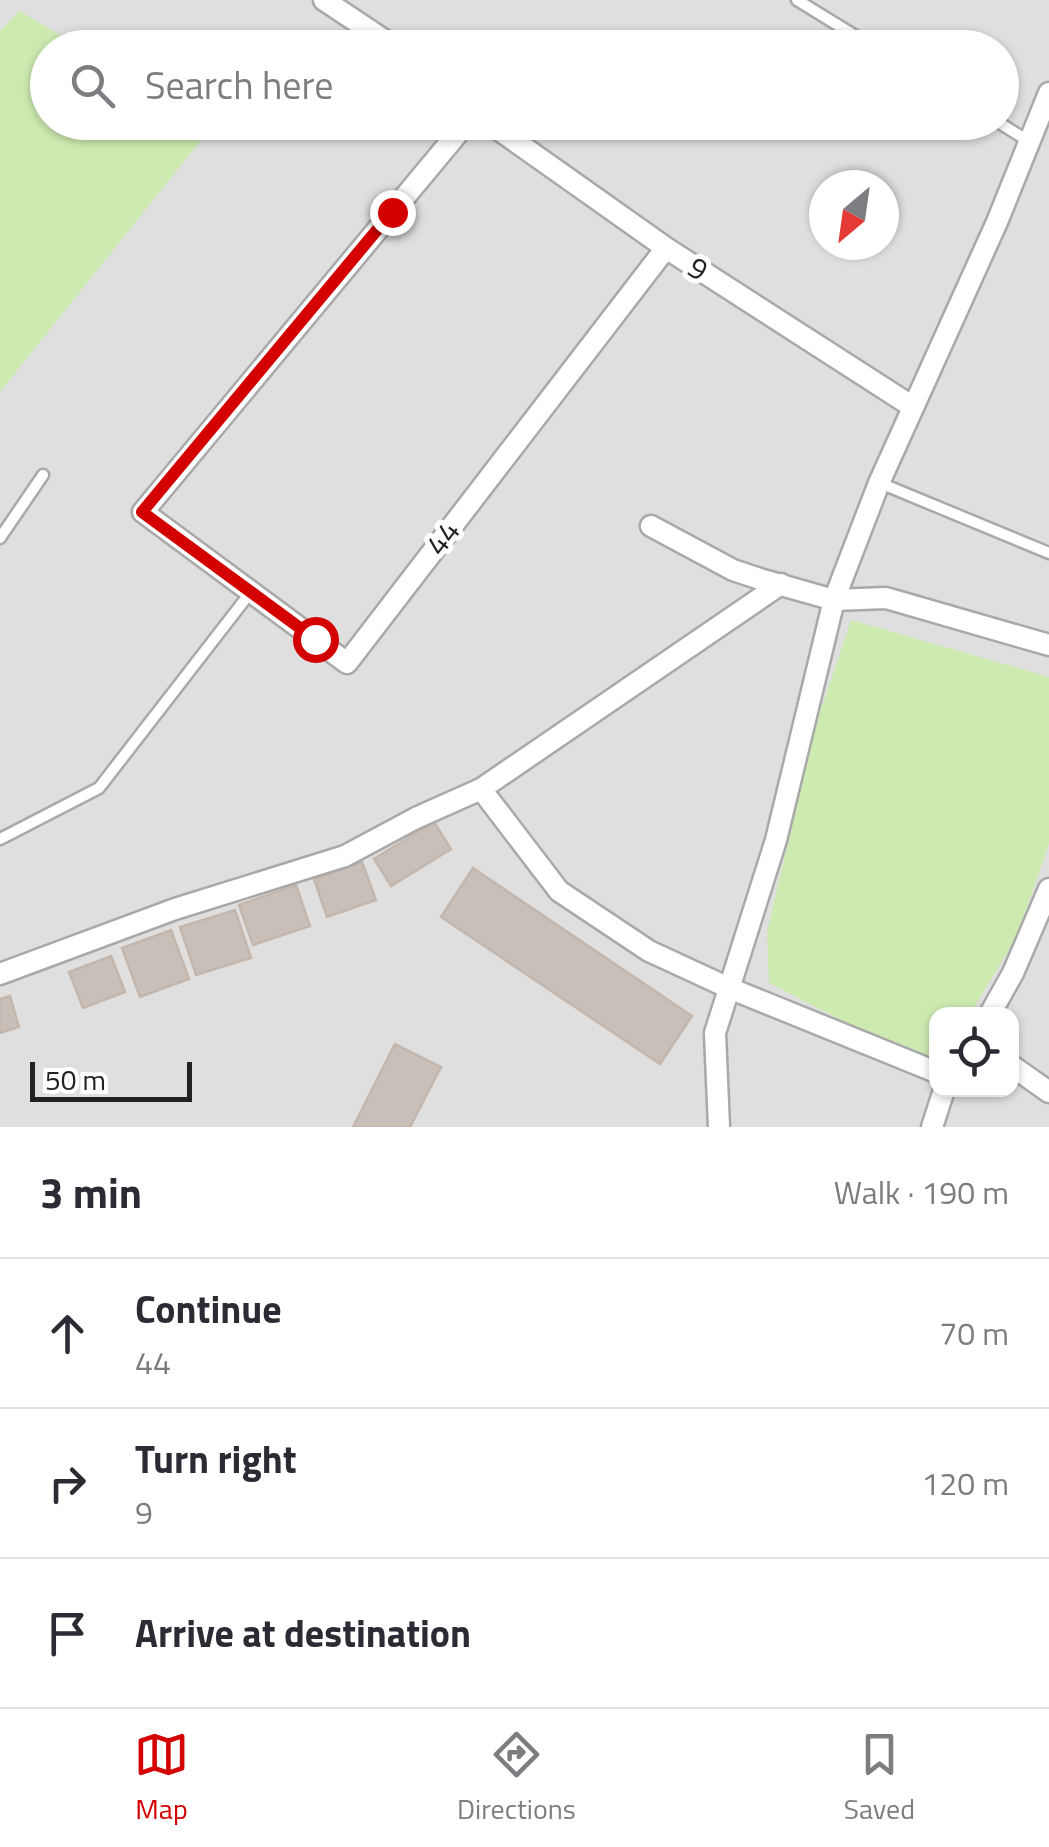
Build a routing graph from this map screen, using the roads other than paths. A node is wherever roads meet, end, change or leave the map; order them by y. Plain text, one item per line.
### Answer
1 (324, 0) edge
2 (797, 0) edge
3 (369, 30) edge
4 (846, 30) edge
5 (1049, 93) edge
6 (1019, 135) edge
7 (452, 140) edge
8 (513, 140) edge
9 (1028, 141) junction
10 (666, 248) junction
11 (913, 407) junction
12 (42, 475) dead end
13 (879, 483) junction
14 (650, 526) dead end
15 (0, 538) edge
16 (1049, 553) edge
17 (781, 584) junction
18 (250, 593) junction
19 (834, 600) junction
20 (1049, 645) edge
21 (481, 789) junction
22 (0, 839) edge
23 (1049, 888) edge
24 (0, 974) edge
25 (729, 988) junction
26 (994, 1007) edge
27 (929, 1069) edge
28 (1019, 1071) edge
29 (1049, 1092) edge
30 (942, 1097) edge
31 (719, 1127) edge
32 (932, 1127) edge

1 - 3 street
2 - 4 lane
5 - 9 street
6 - 9 lane
7 - 18 street, 44
8 - 10 street, 9
9 - 11 street
10 - 11 street, 9
10 - 18 street, 44
11 - 13 street
12 - 15 lane
13 - 16 lane
13 - 19 street
14 - 17 street
17 - 19 street
17 - 21 street
18 - 22 lane
19 - 20 street
19 - 25 street
21 - 24 street
21 - 25 street
23 - 26 street
25 - 27 street
25 - 31 street
28 - 29 street
30 - 32 street

